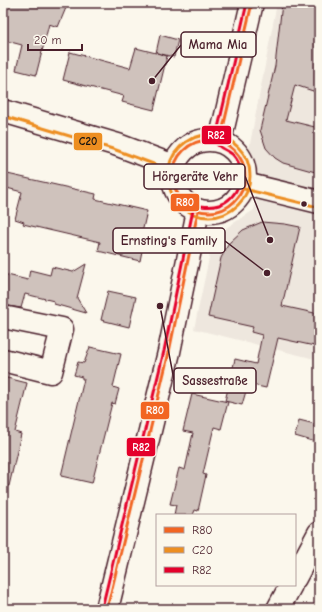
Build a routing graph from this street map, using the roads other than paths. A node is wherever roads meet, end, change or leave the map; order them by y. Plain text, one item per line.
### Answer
1 (252, 3) edge
2 (3, 111) edge
3 (220, 141) junction
4 (174, 166) junction
5 (245, 184) junction
6 (319, 202) edge
7 (198, 211) junction
8 (3, 317) edge
9 (3, 360) edge
10 (319, 533) edge
11 (296, 576) edge
12 (290, 586) edge
13 (107, 609) edge
14 (278, 609) edge

1 - 3 street
2 - 4 street
3 - 4 street
3 - 5 street
4 - 7 street
5 - 6 street
5 - 7 street
7 - 13 street
8 - 9 street
10 - 11 street
12 - 14 street

